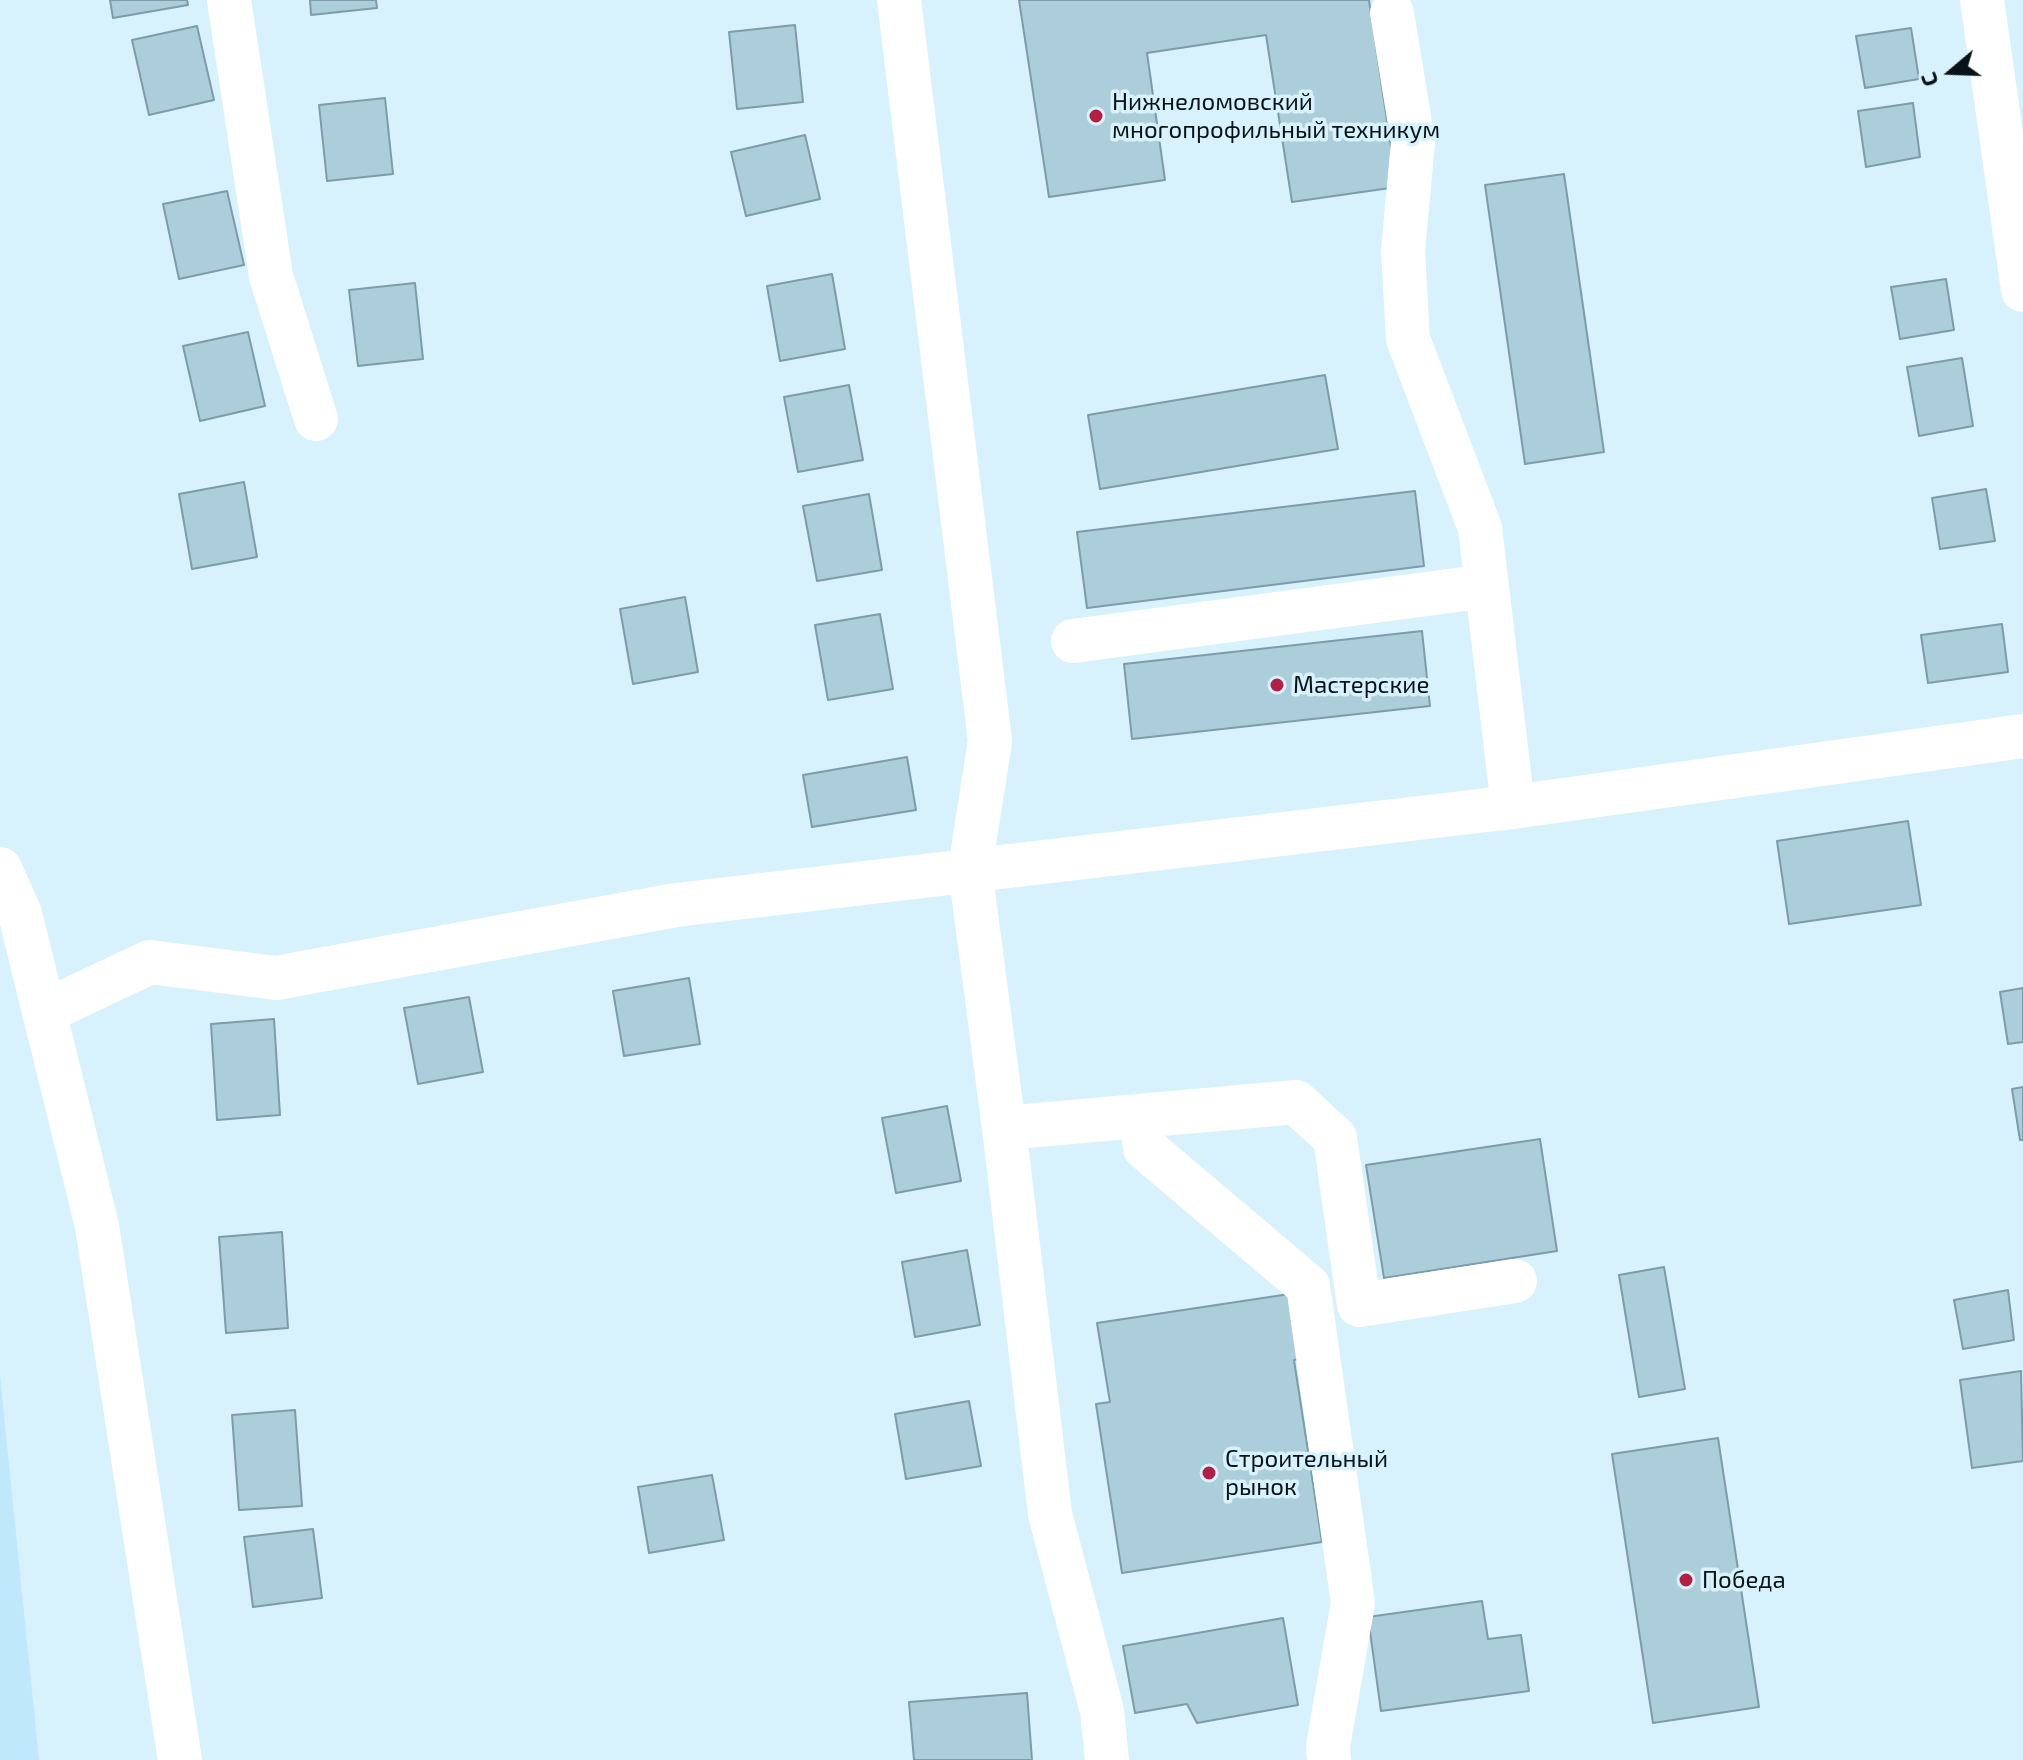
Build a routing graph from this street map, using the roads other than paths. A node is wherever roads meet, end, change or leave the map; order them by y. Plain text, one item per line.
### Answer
1 (229, 0) edge
2 (899, 0) edge
3 (1982, 0) edge
4 (1392, 13) dead end
5 (2023, 290) edge
6 (316, 419) dead end
7 (1487, 586) junction
8 (1073, 641) dead end
9 (2023, 736) edge
10 (1513, 807) junction
11 (0, 869) edge
12 (970, 869) junction
13 (44, 1012) junction
14 (1141, 1116) junction
15 (1004, 1128) junction
16 (1515, 1281) dead end
17 (180, 1760) edge
18 (1107, 1760) edge
19 (1329, 1760) edge

1 - 6 street
2 - 12 street
3 - 5 street
4 - 7 street
7 - 8 street
7 - 10 street
9 - 10 street
10 - 12 street
11 - 13 street
12 - 13 street
12 - 15 street
13 - 17 street
14 - 15 street
14 - 16 street
14 - 19 street
15 - 18 street

